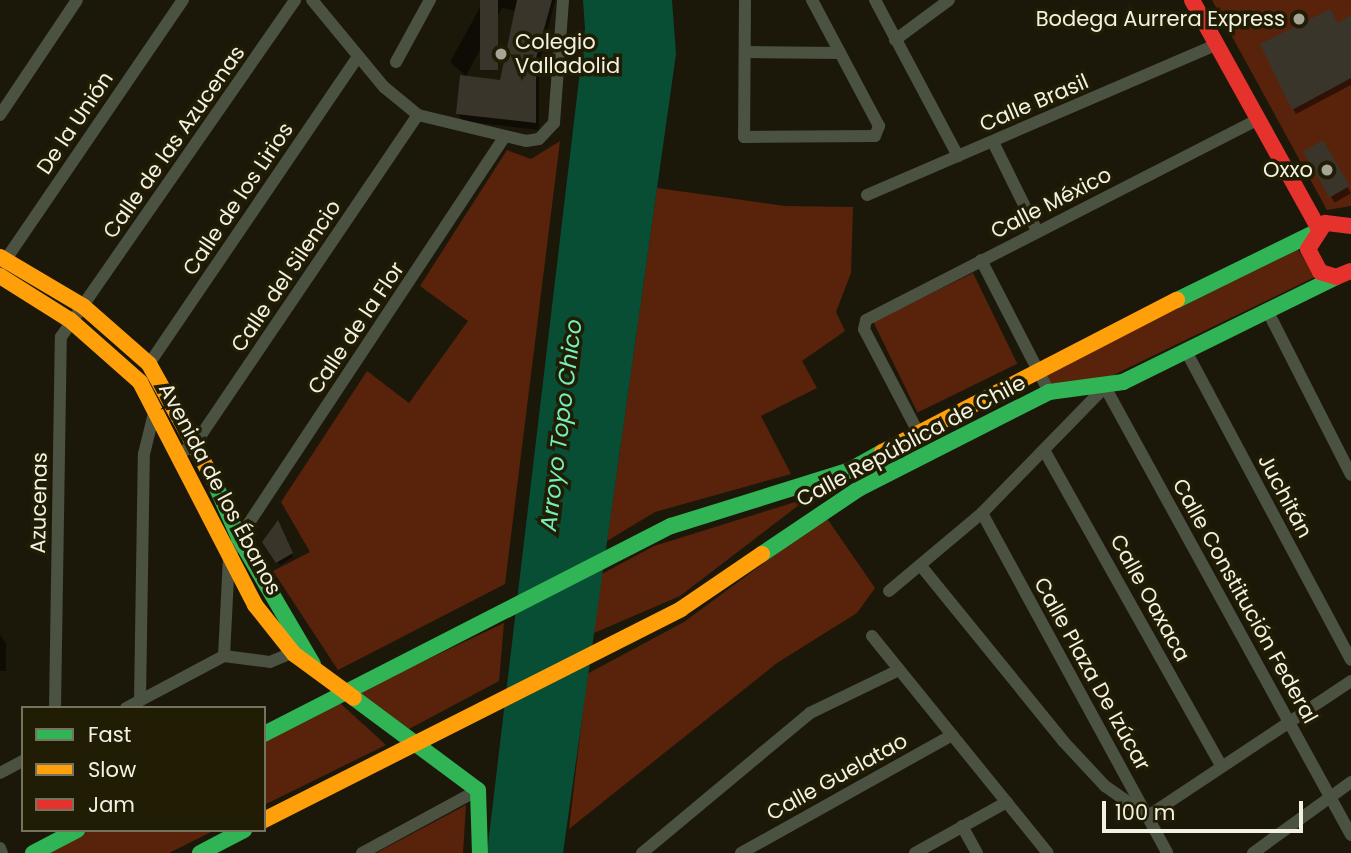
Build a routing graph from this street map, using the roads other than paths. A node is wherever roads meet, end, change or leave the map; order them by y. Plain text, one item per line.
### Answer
1 (77, 0) edge
2 (183, 0) edge
3 (295, 0) edge
4 (312, 0) edge
5 (430, 0) edge
6 (563, 0) edge
7 (745, 0) edge
8 (812, 0) edge
9 (874, 0) edge
10 (949, 0) edge
11 (1192, 0) edge
12 (895, 40) junction
13 (1216, 45) junction
14 (746, 52) junction
15 (840, 53) junction
16 (358, 56) junction
17 (396, 62) dead end
18 (0, 115) edge
19 (418, 115) junction
20 (1257, 120) junction
21 (503, 139) junction
22 (993, 142) junction
23 (958, 156) junction
24 (867, 195) dead end
25 (1350, 225) edge
26 (1315, 230) junction
27 (1037, 231) junction
28 (981, 260) junction
29 (2, 261) edge
30 (0, 276) edge
31 (1346, 276) edge
32 (83, 306) junction
33 (1267, 310) junction
34 (70, 320) junction
35 (1186, 351) junction
36 (149, 364) junction
37 (1037, 368) junction
38 (1105, 387) junction
39 (1049, 392) junction
40 (155, 409) junction
41 (918, 432) junction
42 (197, 441) junction
43 (1045, 450) junction
44 (180, 454) junction
45 (1351, 475) edge
46 (982, 513) junction
47 (239, 538) junction
48 (229, 556) junction
49 (921, 566) junction
50 (889, 591) dead end
51 (872, 636) dead end
52 (300, 650) junction
53 (224, 656) junction
54 (1351, 660) edge
55 (899, 670) junction
56 (1351, 681) edge
57 (345, 693) junction
58 (140, 700) junction
59 (55, 706) edge
60 (130, 706) edge
61 (1290, 722) junction
62 (266, 733) edge
63 (952, 735) junction
64 (416, 743) junction
65 (21, 762) edge
66 (1222, 766) junction
67 (0, 773) edge
68 (1351, 782) edge
69 (478, 790) junction
70 (1330, 797) junction
71 (1007, 802) junction
72 (1148, 816) junction
73 (266, 819) edge
74 (962, 826) junction
75 (73, 832) edge
76 (240, 832) edge
77 (1351, 835) edge
78 (0, 848) edge
79 (1261, 851) edge
80 (2, 853) edge
81 (33, 853) edge
82 (200, 853) edge
83 (362, 853) edge
84 (480, 853) edge
85 (642, 853) edge
86 (741, 853) edge
87 (915, 853) edge
88 (977, 853) edge
89 (1048, 853) edge
90 (1167, 853) edge

1 - 18 street
2 - 29 street, De la Unión
3 - 32 street, Calle de las Azucenas
4 - 16 street
5 - 17 street
6 - 21 street
7 - 14 street
8 - 15 street
9 - 12 street
10 - 12 street
11 - 13 street
12 - 23 street
13 - 20 street
13 - 22 street, Calle Brasil
14 - 15 street
14 - 15 street
16 - 19 street
16 - 36 street, Calle de los Lirios
19 - 21 street
19 - 42 street, Calle del Silencio
20 - 26 street
20 - 27 street, Calle México
21 - 47 street, Calle de la Flor
22 - 23 street, Calle Brasil
22 - 27 street
23 - 24 street, Calle Brasil
25 - 26 street
26 - 31 street
26 - 37 street, Calle República de Chile
27 - 28 street, Calle México
28 - 37 street
28 - 41 street, Calle México
29 - 32 street
30 - 34 street, Avenida de los Ébanos
31 - 33 street, Calle República de Chile
32 - 34 street, Azucenas
32 - 36 street
33 - 35 street, Calle República de Chile
33 - 45 street
34 - 40 street, Avenida de los Ébanos
34 - 59 street, Azucenas
35 - 38 street, Calle República de Chile
35 - 54 street, Juchitán
36 - 42 street
37 - 39 street
37 - 41 street, Calle República de Chile
38 - 39 street, Calle República de Chile
38 - 43 street
38 - 61 street, Calle Constitución Federal
39 - 64 street, Calle República de Chile
40 - 44 street, Avenida de los Ébanos
40 - 58 street
41 - 57 street, Calle República de Chile
42 - 44 street, Calle del Silencio
42 - 47 street
43 - 46 street
43 - 66 street, Calle Oaxaca
44 - 48 street, Avenida de los Ébanos
46 - 49 street
46 - 72 street, Calle Plaza De Izúcar
47 - 48 street
47 - 52 street
48 - 52 street, Avenida de los Ébanos
48 - 53 street
49 - 50 street
49 - 72 street
51 - 55 street
52 - 53 street
52 - 57 street
53 - 58 street
55 - 63 street
55 - 85 street
56 - 61 street
57 - 62 street, Calle República de Chile
57 - 64 street
58 - 60 street
61 - 66 street
61 - 70 street, Calle Constitución Federal
63 - 71 street
63 - 86 street, Calle Guelatao
64 - 69 street
64 - 73 street, Calle República de Chile
65 - 67 street
66 - 72 street
68 - 70 street
69 - 83 street
69 - 84 street
70 - 77 street, Calle Constitución Federal
70 - 79 street
71 - 74 street
71 - 89 street
72 - 90 street, Calle Plaza De Izúcar
74 - 87 street
74 - 88 street
75 - 81 street
76 - 82 street
78 - 80 street

